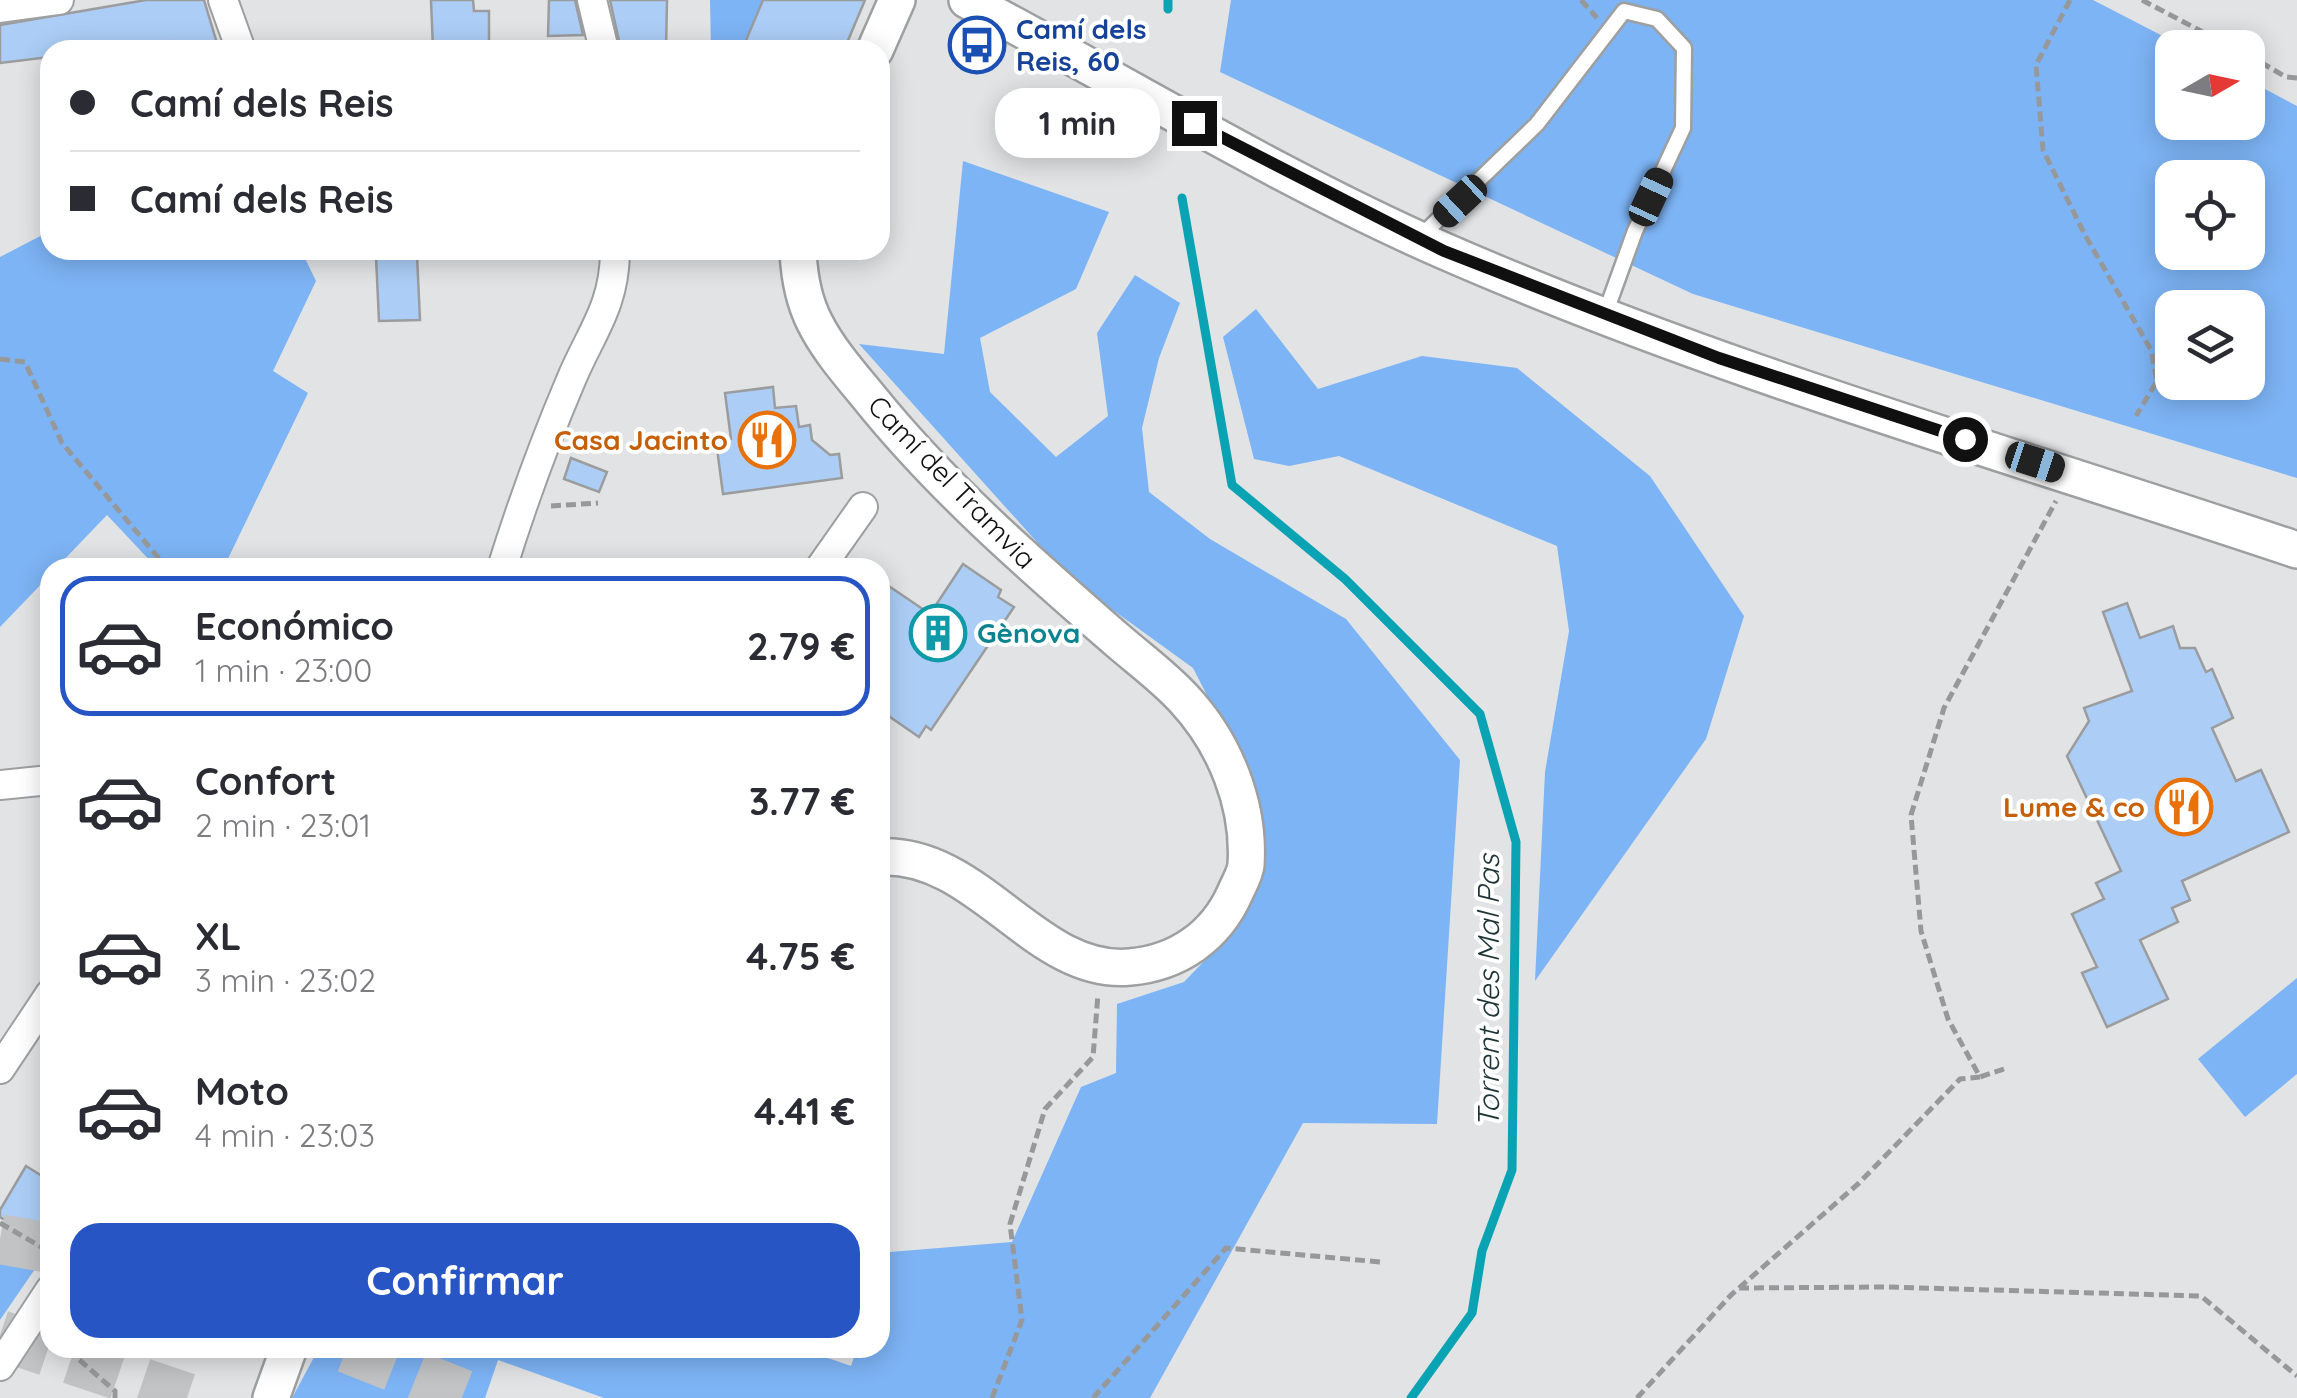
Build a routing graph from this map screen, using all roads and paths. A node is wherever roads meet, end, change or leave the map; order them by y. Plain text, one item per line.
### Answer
1 (59, 0) edge
2 (223, 0) edge
3 (592, 0) edge
4 (897, 0) edge
5 (2070, 0) edge
6 (2142, 0) edge
7 (972, 1) edge
8 (0, 8) edge
9 (2199, 30) edge
10 (237, 40) edge
11 (602, 40) edge
12 (879, 40) edge
13 (2265, 65) edge
14 (2297, 78) edge
15 (1418, 239) junction
16 (613, 260) edge
17 (798, 260) edge
18 (1605, 314) junction
19 (0, 358) edge
20 (2136, 416) dead end
21 (2070, 474) junction
22 (523, 500) junction
23 (598, 504) dead end
24 (863, 506) dead end
25 (2297, 550) edge
26 (159, 558) edge
27 (505, 558) edge
28 (827, 558) edge
29 (40, 781) edge
30 (0, 785) edge
31 (890, 858) edge
32 (1087, 962) junction
33 (40, 1009) edge
34 (0, 1068) edge
35 (2004, 1070) dead end
36 (1980, 1076) junction
37 (0, 1222) edge
38 (40, 1246) edge
39 (1380, 1262) dead end
40 (1739, 1288) junction
41 (40, 1305) edge
42 (77, 1358) edge
43 (285, 1358) edge
44 (0, 1366) edge
45 (2297, 1376) edge
46 (116, 1398) edge
47 (271, 1398) edge
48 (992, 1398) edge
49 (1093, 1398) edge
50 (1636, 1398) edge

1 - 8 street
2 - 10 street
3 - 11 street
4 - 12 street
5 - 20 path
6 - 9 path
7 - 15 street
13 - 14 path
15 - 18 street
15 - 18 lane
16 - 22 street
17 - 32 street, Camí del Tramvia
18 - 21 street
19 - 26 path
21 - 25 street
21 - 36 path
22 - 23 path
22 - 27 street
24 - 28 street
29 - 30 street
31 - 32 street, Camí del Tramvia
32 - 48 path
33 - 34 street
35 - 36 path
36 - 40 path
37 - 38 path
39 - 49 path
40 - 45 path
40 - 50 path
41 - 44 street
42 - 46 path
43 - 47 street

